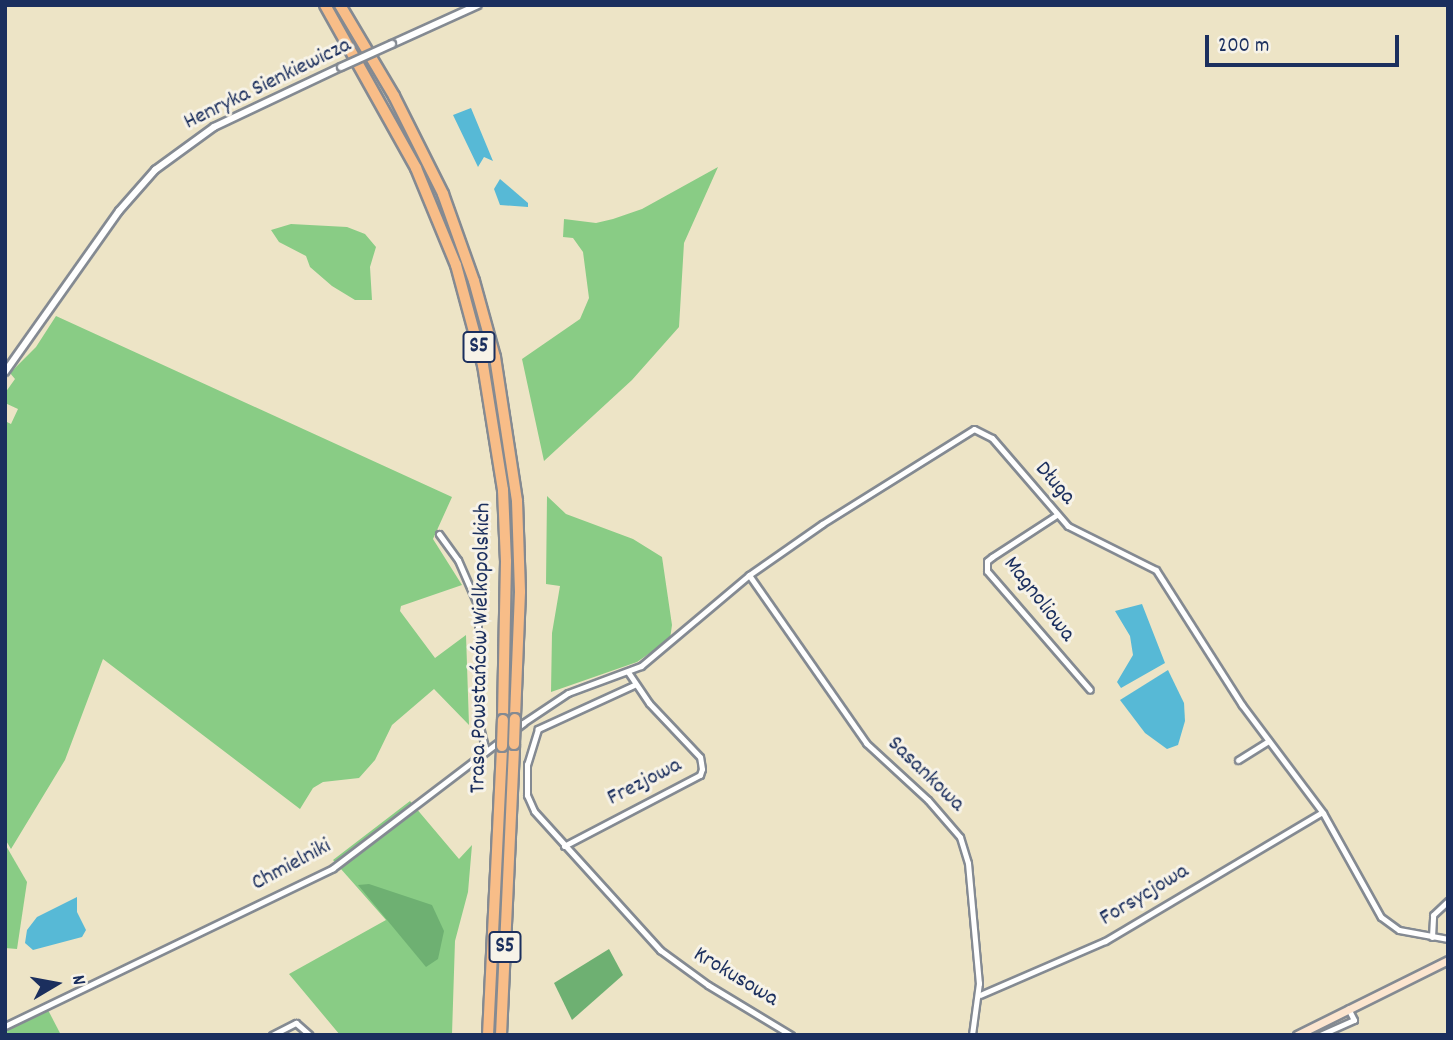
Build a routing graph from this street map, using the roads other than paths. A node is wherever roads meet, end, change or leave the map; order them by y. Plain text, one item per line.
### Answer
1 (325, 5) edge
2 (340, 5) edge
3 (478, 5) edge
4 (5, 372) edge
5 (1055, 516) junction
6 (439, 534) dead end
7 (749, 575) junction
8 (628, 671) junction
9 (634, 685) junction
10 (1090, 690) dead end
11 (568, 693) joint
12 (1269, 741) junction
13 (486, 750) junction
14 (1238, 760) dead end
15 (1322, 811) junction
16 (564, 846) junction
17 (1448, 901) edge
18 (1432, 937) junction
19 (1448, 939) edge
20 (1448, 960) edge
21 (980, 995) junction
22 (1349, 1008) junction
23 (5, 1026) edge
24 (272, 1035) edge
25 (310, 1035) edge
26 (488, 1035) edge
27 (501, 1035) edge
28 (791, 1035) edge
29 (972, 1035) edge
30 (1297, 1035) edge
31 (1320, 1035) edge

1 - 26 highway, Trasa Powstańców Wielkopolskich / S5, bridge
2 - 27 highway, Trasa Powstańców Wielkopolskich / S5, bridge
3 - 4 street, Henryka Sienkiewicza, bridge
5 - 7 street, Długa
5 - 10 street, Magnoliowa
5 - 12 street, Długa
6 - 13 street
7 - 8 street, Długa
7 - 21 street, Sasankowa
8 - 9 street, Frezjowa
8 - 11 street, Długa
9 - 16 street, Krokusowa
9 - 16 street, Frezjowa
11 - 13 street, Chmielniki
12 - 14 street
12 - 15 street, Długa
13 - 23 street, Chmielniki
15 - 18 street, Długa
15 - 21 street, Forsycjowa
16 - 28 street, Krokusowa
17 - 18 street
18 - 19 street, Długa
20 - 22 main road
21 - 29 street, Sasankowa
22 - 30 main road
22 - 31 street
24 - 25 street

